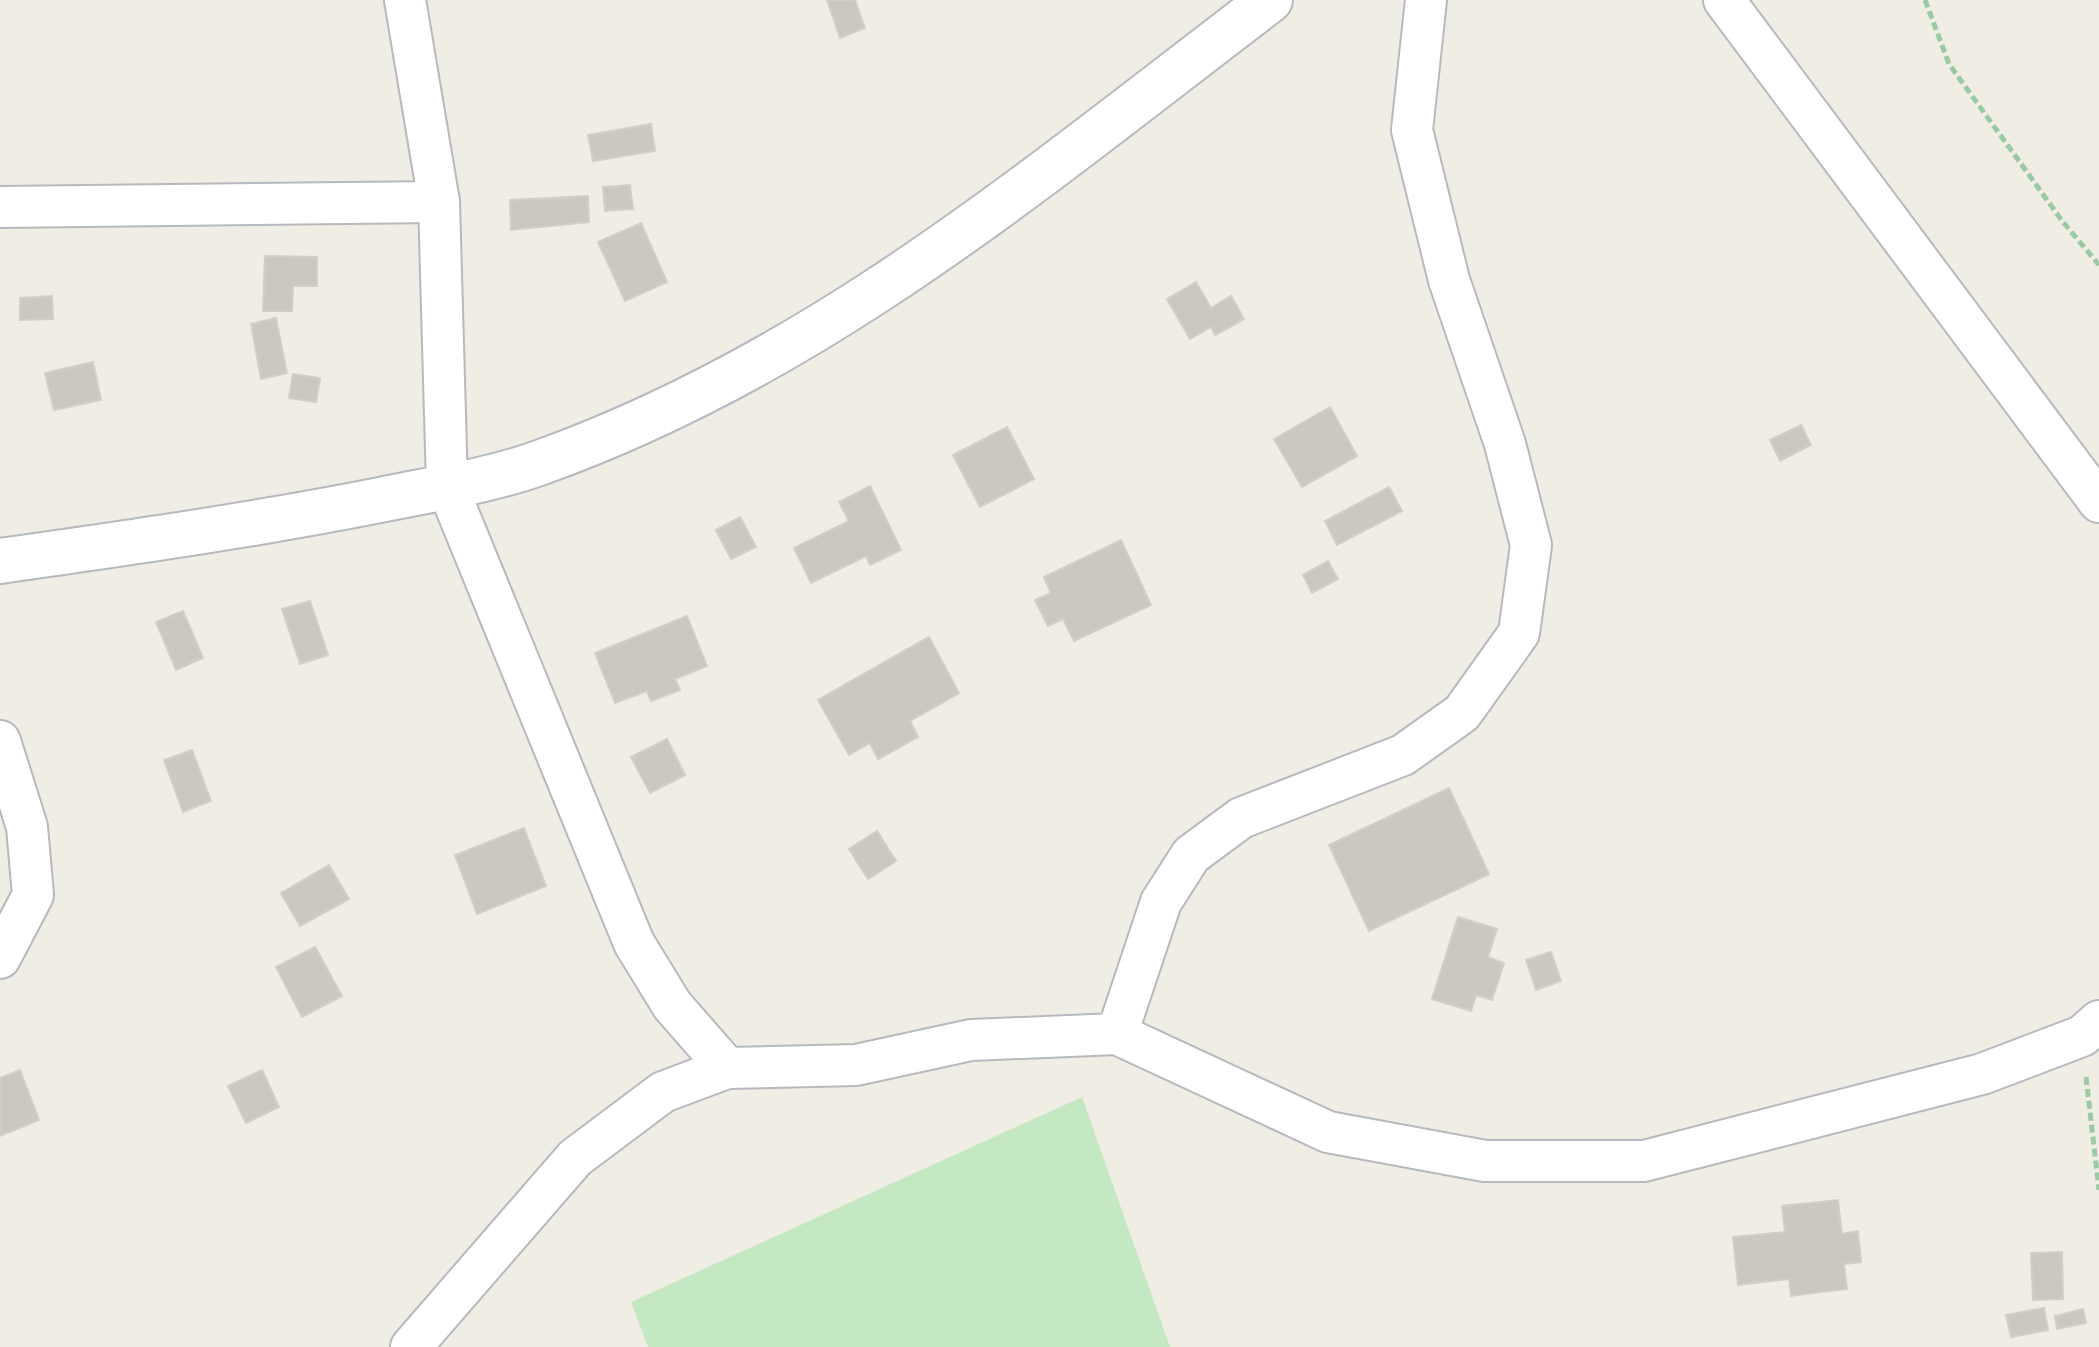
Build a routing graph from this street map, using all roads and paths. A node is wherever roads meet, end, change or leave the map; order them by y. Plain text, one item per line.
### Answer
1 (405, 0) edge
2 (1270, 0) edge
3 (1426, 0) edge
4 (1724, 0) edge
5 (1925, 0) edge
6 (439, 202) junction
7 (0, 207) edge
8 (2099, 265) edge
9 (447, 486) junction
10 (2099, 502) edge
11 (0, 561) edge
12 (0, 741) edge
13 (0, 958) edge
14 (2091, 1029) edge
15 (1117, 1034) junction
16 (727, 1068) junction
17 (2099, 1190) edge
18 (411, 1347) edge

1 - 6 street
2 - 9 street
3 - 15 street
4 - 10 street
5 - 8 path
6 - 7 street
6 - 9 street
9 - 11 street
9 - 16 street
12 - 13 street
14 - 15 street
14 - 17 path
15 - 16 street
16 - 18 street

